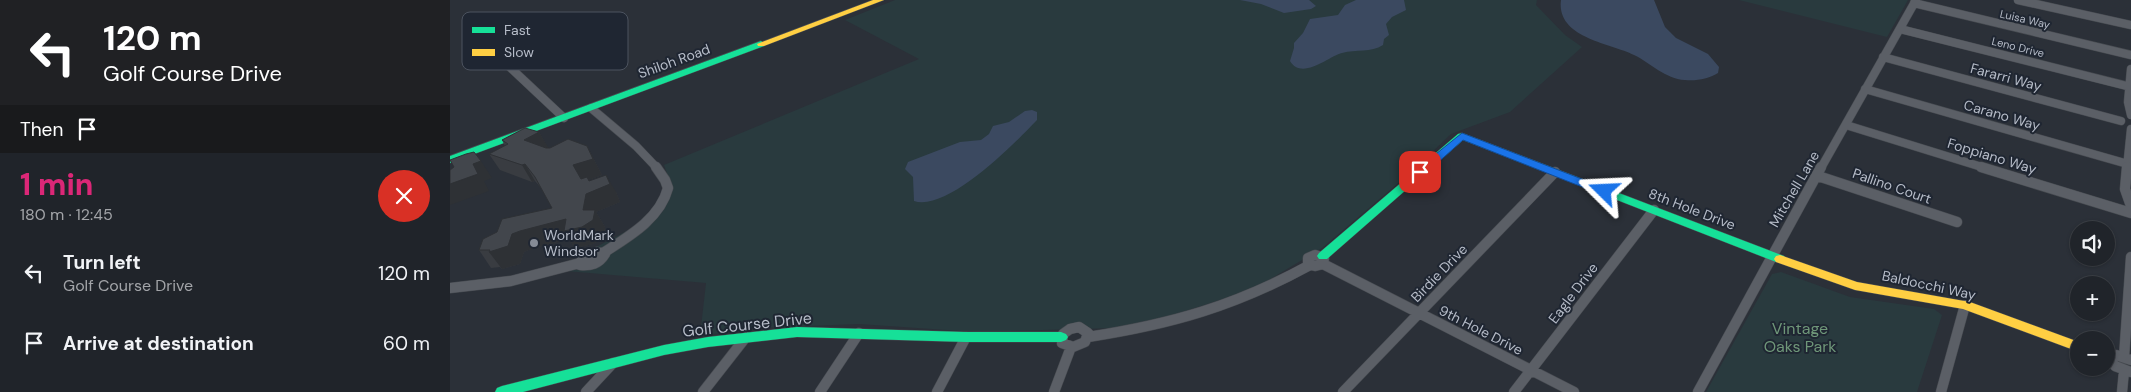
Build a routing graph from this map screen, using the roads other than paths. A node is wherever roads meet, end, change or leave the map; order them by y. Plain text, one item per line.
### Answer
1 (880, 0) edge
2 (2018, 0) edge
3 (1915, 2) edge
4 (2131, 25) edge
5 (1900, 29) junction
6 (2131, 54) edge
7 (1883, 57) junction
8 (2131, 69) edge
9 (513, 70) edge
10 (2130, 87) edge
11 (1865, 89) junction
12 (592, 108) junction
13 (2131, 115) edge
14 (564, 118) junction
15 (2131, 120) edge
16 (2121, 121) junction
17 (1846, 125) junction
18 (2131, 128) edge
19 (450, 160) edge
20 (2129, 164) edge
21 (1555, 172) junction
22 (1818, 176) junction
23 (2131, 206) edge
24 (1654, 210) junction
25 (2131, 213) edge
26 (1957, 222) dead end
27 (1772, 257) junction
28 (2131, 257) edge
29 (1323, 260) junction
30 (450, 288) edge
31 (1965, 306) junction
32 (1419, 313) junction
33 (859, 333) junction
34 (746, 337) junction
35 (966, 337) junction
36 (1061, 337) junction
37 (1088, 337) junction
38 (2070, 344) edge
39 (1071, 347) junction
40 (2115, 356) edge
41 (2128, 358) edge
42 (613, 362) junction
43 (2115, 366) edge
44 (1531, 370) junction
45 (2127, 371) edge
46 (502, 392) edge
47 (586, 392) edge
48 (703, 392) edge
49 (820, 392) edge
50 (937, 392) edge
51 (1054, 392) edge
52 (1343, 392) edge
53 (1514, 392) edge
54 (1574, 392) edge
55 (1698, 392) edge
56 (1941, 392) edge
57 (2122, 392) edge

1 - 12 street, Shiloh Road
2 - 4 street
3 - 5 street, Mitchell Lane
3 - 6 street, Luisa Way
5 - 7 street, Mitchell Lane
5 - 10 street, Leno Drive
7 - 11 street, Mitchell Lane
7 - 16 street, Fararri Way
8 - 10 street
9 - 14 street
10 - 13 street
11 - 17 street, Mitchell Lane
11 - 20 street, Carano Way
12 - 14 street, Shiloh Road
12 - 30 street
14 - 19 street, Shiloh Road
15 - 16 street
16 - 18 street
17 - 22 street, Mitchell Lane
17 - 25 street, Foppiano Way
18 - 20 street
20 - 23 street
21 - 24 street, 8th Hole Drive
21 - 29 street, 8th Hole Drive
21 - 32 street, Birdie Drive
22 - 26 street, Pallino Court
22 - 27 street, Mitchell Lane
24 - 27 street, 8th Hole Drive
24 - 44 street, Eagle Drive
27 - 31 street, Baldocchi Way
27 - 55 street, Mitchell Lane
28 - 41 street
29 - 32 street, 9th Hole Drive
29 - 37 street
31 - 38 street, Baldocchi Way
31 - 56 street
32 - 44 street, 9th Hole Drive
32 - 52 street, Birdie Drive
33 - 34 street, Golf Course Drive
33 - 35 street, Golf Course Drive
33 - 49 street
34 - 42 street, Golf Course Drive
34 - 48 street
35 - 36 street, Golf Course Drive
35 - 50 street
36 - 37 street
36 - 39 street
37 - 39 street
39 - 51 street
40 - 41 street
42 - 46 street, Golf Course Drive
42 - 47 street
43 - 45 street
44 - 53 street, Eagle Drive
44 - 54 street, 9th Hole Drive
45 - 57 street

